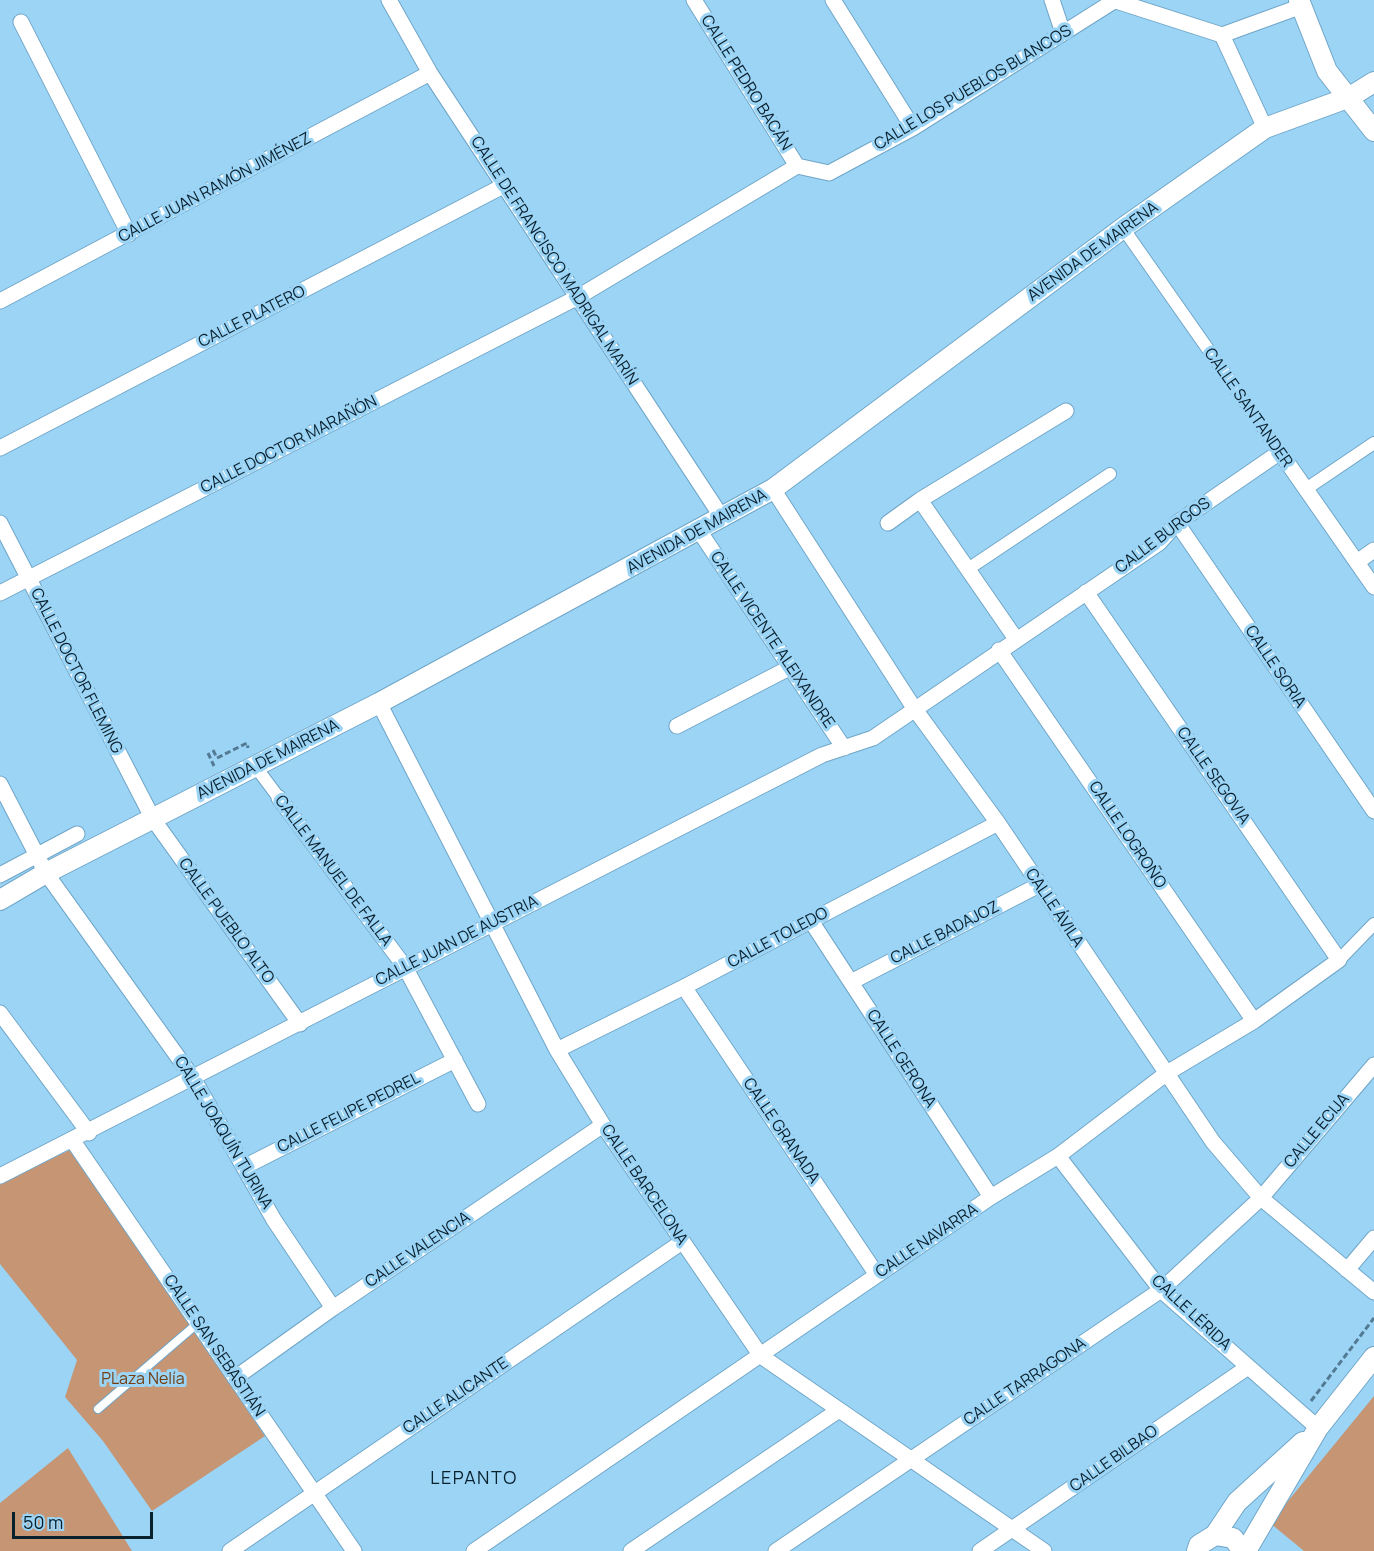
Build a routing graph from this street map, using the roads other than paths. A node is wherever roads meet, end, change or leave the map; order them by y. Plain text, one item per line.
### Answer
1 (389, 0) edge
2 (694, 0) edge
3 (833, 0) edge
4 (1052, 0) edge
5 (1114, 0) edge
6 (1300, 3) edge
7 (21, 22) dead end
8 (1063, 33) junction
9 (1222, 34) junction
10 (430, 73) junction
11 (1374, 82) edge
12 (1350, 97) junction
13 (913, 128) junction
14 (1265, 128) junction
15 (1374, 131) edge
16 (797, 166) junction
17 (504, 186) junction
18 (1123, 228) junction
19 (129, 234) junction
20 (578, 297) junction
21 (0, 301) edge
22 (1066, 411) dead end
23 (1374, 443) edge
24 (0, 448) edge
25 (1280, 452) junction
26 (1110, 474) dead end
27 (773, 489) junction
28 (1306, 489) junction
29 (920, 500) junction
30 (723, 519) junction
31 (0, 523) edge
32 (1176, 523) junction
33 (888, 524) dead end
34 (700, 532) junction
35 (1374, 550) edge
36 (1357, 562) junction
37 (968, 569) junction
38 (27, 578) junction
39 (1374, 587) edge
40 (1086, 592) junction
41 (0, 593) edge
42 (1016, 639) junction
43 (999, 650) junction
44 (791, 667) junction
45 (379, 703) junction
46 (914, 708) junction
47 (677, 726) dead end
48 (844, 747) junction
49 (255, 766) junction
50 (0, 784) edge
51 (279, 798) joint
52 (1374, 811) edge
53 (153, 819) junction
54 (998, 823) junction
55 (77, 834) dead end
56 (42, 864) junction
57 (0, 875) edge
58 (1039, 885) junction
59 (0, 900) edge
60 (811, 921) junction
61 (490, 924) junction
62 (1374, 924) edge
63 (1339, 960) junction
64 (405, 967) junction
65 (851, 982) junction
66 (684, 987) junction
67 (0, 1013) edge
68 (1254, 1021) junction
69 (300, 1024) junction
70 (556, 1050) junction
71 (455, 1060) junction
72 (1374, 1065) edge
73 (1167, 1073) junction
74 (193, 1078) junction
75 (478, 1104) dead end
76 (603, 1125) junction
77 (88, 1132) junction
78 (73, 1141) junction
79 (1058, 1156) junction
80 (244, 1167) junction
81 (0, 1176) edge
82 (991, 1197) junction
83 (1261, 1198) junction
84 (1374, 1238) edge
85 (682, 1242) junction
86 (1347, 1270) junction
87 (877, 1275) junction
88 (1161, 1290) junction
89 (1374, 1292) edge
90 (333, 1308) junction
91 (198, 1323) junction
92 (761, 1356) junction
93 (1374, 1357) edge
94 (1248, 1367) junction
95 (236, 1378) junction
96 (98, 1409) dead end
97 (839, 1410) junction
98 (1318, 1428) junction
99 (912, 1459) junction
100 (314, 1493) junction
101 (1013, 1529) junction
102 (1215, 1535) junction
103 (230, 1551) edge
104 (354, 1551) edge
105 (474, 1551) edge
106 (631, 1551) edge
107 (776, 1551) edge
108 (980, 1551) edge
109 (1044, 1551) edge
110 (1197, 1551) edge
111 (1244, 1551) edge

1 - 10 street, CALLE DE FRANCISCO MADRIGAL MARÍN
2 - 16 street, CALLE PEDRO BACÁN
3 - 13 street
4 - 8 street
5 - 8 street, CALLE LOS PUEBLOS BLANCOS
5 - 9 street
6 - 9 street
6 - 12 street
7 - 19 street
8 - 13 street, CALLE LOS PUEBLOS BLANCOS
9 - 14 street
10 - 17 street, CALLE DE FRANCISCO MADRIGAL MARÍN
10 - 19 street, CALLE JUAN RAMÓN JIMÉNEZ
11 - 12 street, AVENIDA DE MAIRENA
12 - 14 street, AVENIDA DE MAIRENA
12 - 15 street
13 - 16 street, CALLE LOS PUEBLOS BLANCOS
14 - 18 street, AVENIDA DE MAIRENA
16 - 20 street
17 - 20 street, CALLE DE FRANCISCO MADRIGAL MARÍN
17 - 24 street, CALLE PLATERO
18 - 25 street, CALLE SANTANDER
18 - 27 street, AVENIDA DE MAIRENA
19 - 21 street, CALLE JUAN RAMÓN JIMÉNEZ
20 - 30 street, CALLE DE FRANCISCO MADRIGAL MARÍN
20 - 38 street, CALLE DOCTOR MARAÑÓN
22 - 29 street
23 - 28 street
25 - 28 street, CALLE SANTANDER
25 - 32 street, CALLE BURGOS
26 - 37 street
27 - 30 street, AVENIDA DE MAIRENA
27 - 46 street, CALLE ÁVILA
28 - 36 street, CALLE SANTANDER
29 - 33 street
29 - 37 street
30 - 34 street, AVENIDA DE MAIRENA
31 - 38 street, CALLE DOCTOR FLEMING
32 - 40 street, CALLE BURGOS
32 - 52 street, CALLE SORIA
34 - 44 street, CALLE VICENTE ALEIXANDRE
34 - 45 street, AVENIDA DE MAIRENA
35 - 36 street
36 - 39 street, CALLE SANTANDER
37 - 42 street
38 - 41 street, CALLE DOCTOR MARAÑÓN
38 - 53 street, CALLE DOCTOR FLEMING
40 - 42 street, CALLE BURGOS
40 - 63 street, CALLE SEGOVIA
42 - 43 street, CALLE BURGOS
43 - 46 street, CALLE BURGOS
43 - 68 street, CALLE LOGROÑO
44 - 47 street
44 - 48 street, CALLE VICENTE ALEIXANDRE
45 - 49 street, AVENIDA DE MAIRENA
45 - 61 street, CALLE BARCELONA
46 - 48 street, CALLE JUAN DE AUSTRIA
46 - 54 street, CALLE ÁVILA
48 - 61 street, CALLE JUAN DE AUSTRIA
49 - 51 street, CALLE MANUEL DE FALLA
49 - 53 street, AVENIDA DE MAIRENA
50 - 56 street, CALLE JOAQUÍN TURINA
51 - 64 street, CALLE MANUEL DE FALLA
53 - 56 street, AVENIDA DE MAIRENA
53 - 69 street, CALLE PUEBLO ALTO
54 - 58 street, CALLE ÁVILA
54 - 60 street, CALLE TOLEDO
55 - 56 street
56 - 57 street
56 - 59 street, AVENIDA DE MAIRENA
56 - 74 street, CALLE JOAQUÍN TURINA
58 - 65 street, CALLE BADAJOZ
58 - 73 street, CALLE ÁVILA
60 - 65 street, CALLE GERONA
60 - 66 street, CALLE TOLEDO
61 - 64 street, CALLE JUAN DE AUSTRIA
61 - 70 street, CALLE BARCELONA
62 - 63 street, CALLE NAVARRA
63 - 68 street, CALLE NAVARRA
64 - 69 street, CALLE JUAN DE AUSTRIA
64 - 71 street, CALLE MANUEL DE FALLA
65 - 82 street, CALLE GERONA
66 - 70 street, CALLE TOLEDO
66 - 87 street, CALLE GRANADA
67 - 77 street
68 - 73 street, CALLE NAVARRA
69 - 74 street, CALLE JUAN DE AUSTRIA
70 - 76 street, CALLE BARCELONA
71 - 75 street, CALLE MANUEL DE FALLA
71 - 80 street, CALLE FELIPE PEDREL
72 - 83 street, CALLE ECIJA
73 - 79 street, CALLE NAVARRA
73 - 83 street, CALLE ÁVILA
74 - 77 street, CALLE JUAN DE AUSTRIA
74 - 80 street, CALLE JOAQUÍN TURINA
76 - 85 street, CALLE BARCELONA
76 - 90 street, CALLE VALENCIA
77 - 78 street, CALLE JUAN DE AUSTRIA
78 - 81 street, CALLE JUAN DE AUSTRIA
78 - 91 street, CALLE SAN SEBASTIÁN
79 - 82 street, CALLE NAVARRA
79 - 88 street, CALLE LÉRIDA
80 - 90 street, CALLE JOAQUÍN TURINA
82 - 87 street, CALLE NAVARRA
83 - 86 street, CALLE ÁVILA
83 - 88 street, CALLE TARRAGONA
84 - 86 street
85 - 92 street, CALLE BARCELONA
85 - 100 street, CALLE ALICANTE
86 - 89 street, CALLE ÁVILA
87 - 92 street, CALLE NAVARRA
88 - 94 street, CALLE LÉRIDA
88 - 99 street, CALLE TARRAGONA
90 - 95 street, CALLE VALENCIA
91 - 95 street, CALLE SAN SEBASTIÁN
91 - 96 lane
92 - 97 street, CALLE BARCELONA
92 - 105 street, CALLE NAVARRA
93 - 98 street
94 - 98 street, CALLE LÉRIDA
94 - 101 street, CALLE BILBAO
95 - 100 street, CALLE SAN SEBASTIÁN
97 - 99 street, CALLE BARCELONA
97 - 106 street
98 - 102 street
98 - 111 street
99 - 101 street, CALLE BARCELONA
99 - 107 street, CALLE TARRAGONA
100 - 103 street, CALLE ALICANTE
100 - 104 street, CALLE SAN SEBASTIÁN
101 - 108 street, CALLE BILBAO
101 - 109 street, CALLE BARCELONA
102 - 110 street
102 - 111 street

